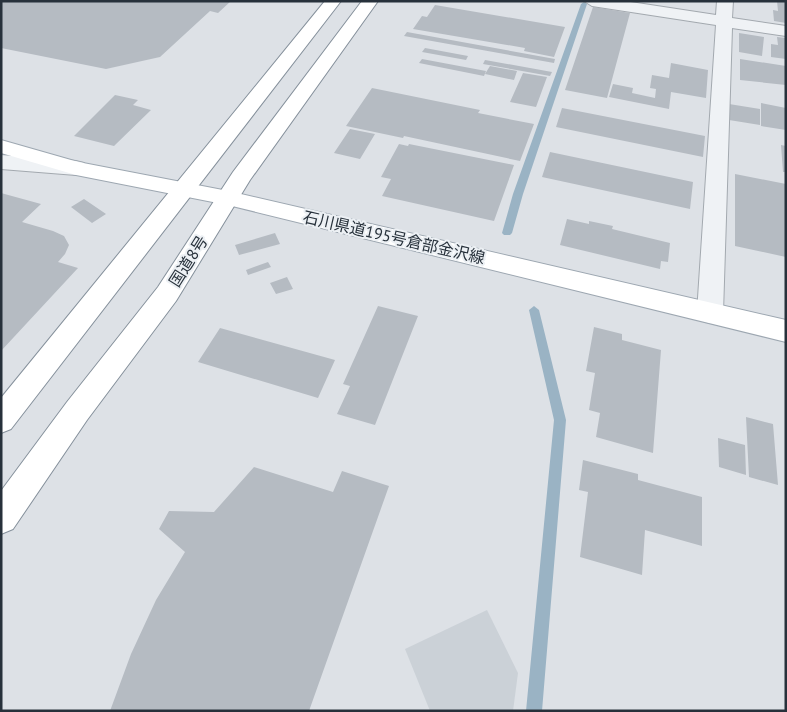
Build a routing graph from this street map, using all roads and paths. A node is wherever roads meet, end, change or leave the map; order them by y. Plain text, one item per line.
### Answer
1 (333, 1) edge
2 (370, 1) edge
3 (592, 1) edge
4 (724, 11) edge
5 (786, 31) edge
6 (1, 146) edge
7 (1, 162) edge
8 (76, 168) junction
9 (183, 189) junction
10 (228, 198) junction
11 (710, 313) junction
12 (786, 332) edge
13 (1, 420) edge
14 (1, 518) edge

1 - 9 main road
2 - 10 main road, 国道8号
3 - 4 street
4 - 5 street
4 - 11 street
6 - 8 main road, 石川県道195号倉部金沢線
7 - 8 street
8 - 9 main road, 石川県道195号倉部金沢線
9 - 10 main road, 石川県道195号倉部金沢線
9 - 13 main road
10 - 11 main road, 石川県道195号倉部金沢線
10 - 14 main road, 国道8号
11 - 12 main road, 石川県道195号倉部金沢線

